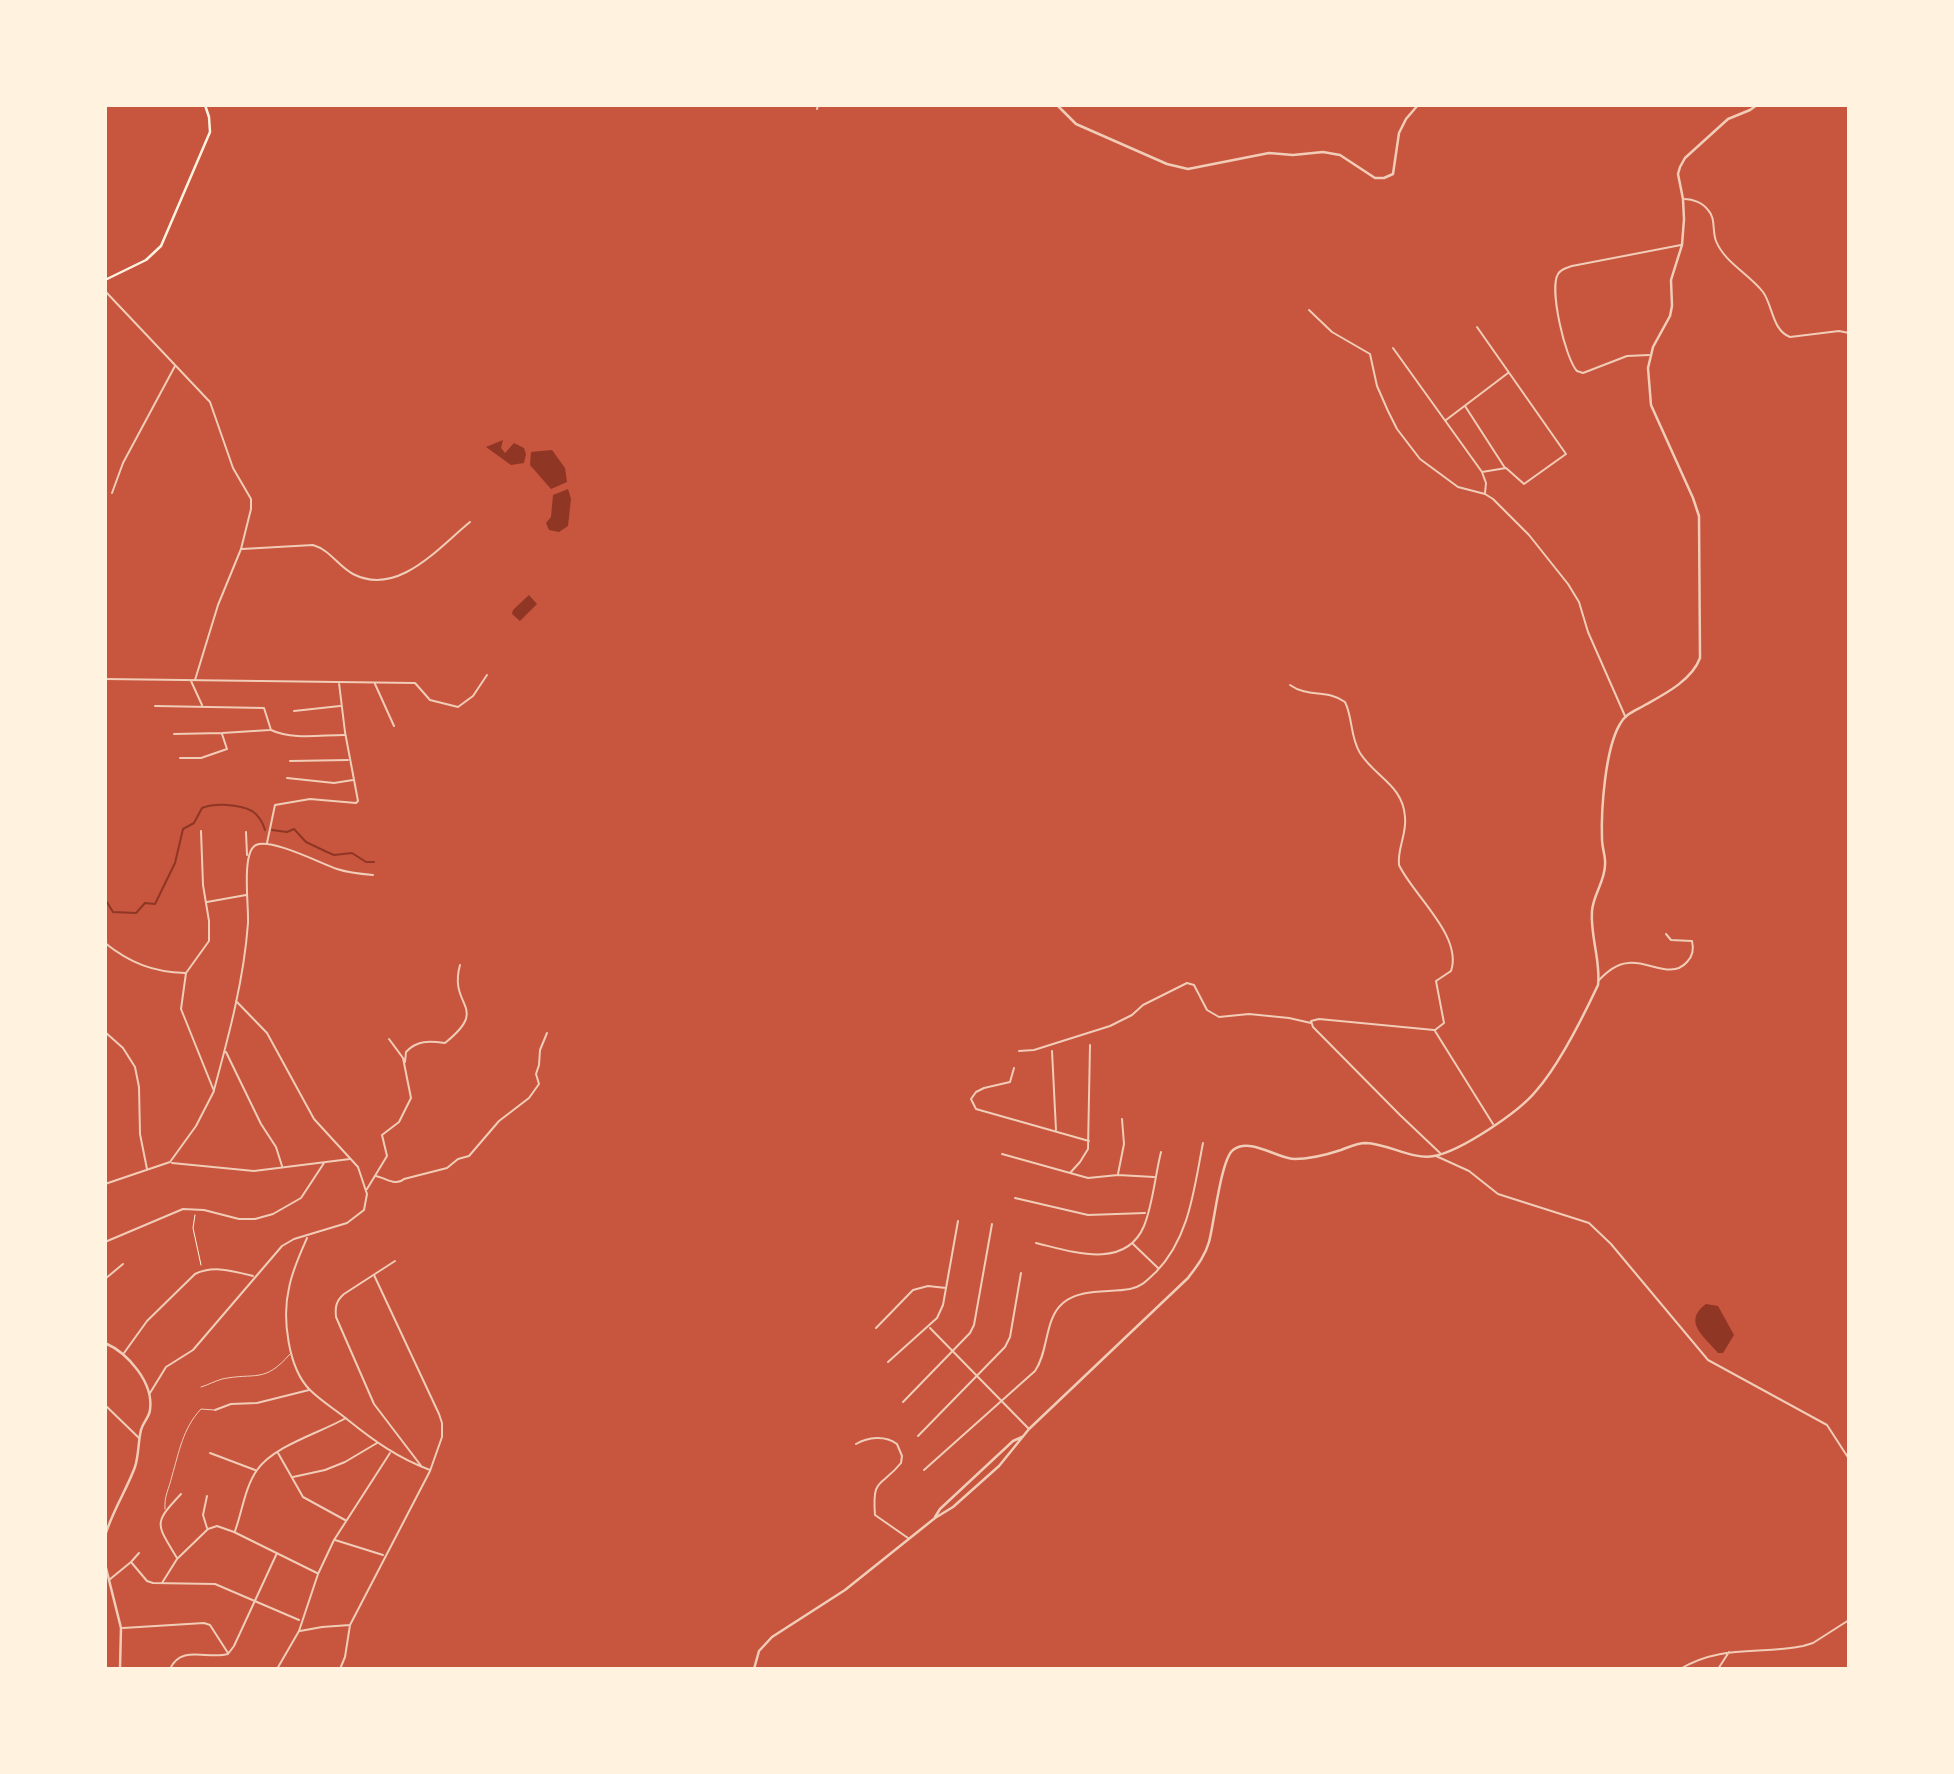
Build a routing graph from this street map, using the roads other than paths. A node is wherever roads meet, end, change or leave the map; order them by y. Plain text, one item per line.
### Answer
1 (205, 105) edge
2 (1057, 105) edge
3 (1418, 105) edge
4 (1757, 105) edge
5 (1684, 199) junction
6 (1682, 245) junction
7 (105, 280) edge
8 (105, 291) edge
9 (1309, 310) dead end
10 (1477, 327) dead end
11 (1849, 333) edge
12 (1393, 348) dead end
13 (1650, 355) junction
14 (175, 365) junction
15 (1509, 372) junction
16 (1465, 406) junction
17 (1445, 421) junction
18 (1506, 468) junction
19 (1482, 472) junction
20 (113, 493) dead end
21 (1485, 494) junction
22 (470, 522) dead end
23 (241, 549) junction
24 (487, 675) dead end
25 (105, 679) edge
26 (195, 680) junction
27 (190, 681) junction
28 (339, 682) junction
29 (375, 683) junction
30 (1290, 685) dead end
31 (155, 706) dead end
32 (202, 706) junction
33 (341, 706) junction
34 (294, 711) dead end
35 (1625, 716) junction
36 (394, 726) dead end
37 (271, 730) junction
38 (222, 733) junction
39 (174, 734) dead end
40 (345, 736) junction
41 (180, 758) dead end
42 (349, 760) junction
43 (290, 761) dead end
44 (286, 778) dead end
45 (354, 780) junction
46 (201, 831) dead end
47 (246, 832) dead end
48 (267, 844) junction
49 (248, 863) junction
50 (373, 875) dead end
51 (247, 894) junction
52 (205, 902) junction
53 (1666, 933) dead end
54 (105, 943) edge
55 (460, 965) dead end
56 (186, 973) junction
57 (1598, 981) junction
58 (236, 1001) junction
59 (1311, 1023) junction
60 (1435, 1030) junction
61 (105, 1032) edge
62 (547, 1033) dead end
63 (389, 1040) dead end
64 (1090, 1045) dead end
65 (225, 1050) junction
66 (1019, 1051) dead end
67 (1052, 1051) dead end
68 (405, 1065) junction
69 (1014, 1068) dead end
70 (214, 1091) junction
71 (1122, 1119) dead end
72 (1493, 1125) junction
73 (1056, 1131) junction
74 (1089, 1141) junction
75 (1203, 1143) dead end
76 (1161, 1152) dead end
77 (1441, 1153) junction
78 (1002, 1154) dead end
79 (1435, 1156) junction
80 (351, 1158) junction
81 (170, 1162) junction
82 (324, 1163) junction
83 (282, 1167) junction
84 (147, 1170) junction
85 (1070, 1173) junction
86 (1118, 1175) junction
87 (375, 1176) junction
88 (1154, 1177) junction
89 (105, 1184) edge
90 (366, 1190) junction
91 (1015, 1198) dead end
92 (1147, 1213) junction
93 (958, 1221) dead end
94 (992, 1224) dead end
95 (308, 1237) junction
96 (105, 1242) edge
97 (1036, 1242) dead end
98 (1132, 1243) junction
99 (395, 1261) dead end
100 (123, 1264) dead end
101 (1159, 1268) junction
102 (1021, 1273) dead end
103 (374, 1275) junction
104 (254, 1277) junction
105 (105, 1279) edge
106 (946, 1288) junction
107 (929, 1327) junction
108 (876, 1328) dead end
109 (105, 1343) edge
110 (952, 1352) junction
111 (123, 1354) junction
112 (290, 1354) junction
113 (888, 1362) dead end
114 (977, 1377) junction
115 (201, 1387) dead end
116 (310, 1390) junction
117 (150, 1393) junction
118 (903, 1402) dead end
119 (1002, 1402) junction
120 (105, 1405) edge
121 (215, 1410) joint
122 (346, 1418) junction
123 (1029, 1429) junction
124 (918, 1436) dead end
125 (1022, 1437) junction
126 (140, 1439) junction
127 (377, 1443) junction
128 (856, 1444) dead end
129 (277, 1452) junction
130 (390, 1452) junction
131 (210, 1453) dead end
132 (1849, 1459) edge
133 (423, 1468) junction
134 (924, 1470) dead end
135 (256, 1471) junction
136 (430, 1471) junction
137 (292, 1477) junction
138 (181, 1494) dead end
139 (206, 1496) dead end
140 (166, 1511) junction
141 (935, 1518) junction
142 (347, 1521) junction
143 (208, 1530) junction
144 (234, 1532) junction
145 (105, 1536) edge
146 (909, 1538) junction
147 (334, 1540) junction
148 (139, 1553) dead end
149 (278, 1553) junction
150 (385, 1556) junction
151 (177, 1559) junction
152 (131, 1562) junction
153 (105, 1564) edge
154 (318, 1574) junction
155 (108, 1580) junction
156 (162, 1583) junction
157 (107, 1587) edge
158 (255, 1602) junction
159 (1849, 1620) edge
160 (301, 1621) junction
161 (350, 1625) junction
162 (121, 1628) junction
163 (299, 1631) junction
164 (1729, 1651) junction
165 (228, 1654) junction
166 (120, 1669) edge
167 (170, 1669) edge
168 (277, 1669) edge
169 (340, 1669) edge
170 (754, 1669) edge
171 (1680, 1669) edge
172 (1718, 1669) edge

1 - 7 main road
2 - 3 street
4 - 5 street
5 - 6 street
5 - 11 street
6 - 13 street
6 - 13 street
8 - 14 street
9 - 21 street
10 - 15 street
12 - 17 street
13 - 35 street
14 - 20 street
14 - 23 street
15 - 16 street
15 - 18 street
16 - 17 street
16 - 18 street
17 - 19 street
18 - 19 street
19 - 21 street
21 - 35 street
22 - 23 street
23 - 26 street
24 - 29 street
25 - 27 street
26 - 27 street
26 - 28 street
27 - 32 street
28 - 29 street
28 - 33 street
29 - 36 street
30 - 60 street
31 - 32 street
32 - 37 street
33 - 34 street
33 - 40 street
35 - 57 street
37 - 38 street
37 - 40 street
38 - 39 street
38 - 41 street
40 - 42 street
42 - 43 street
42 - 45 street
44 - 45 street
45 - 48 street
46 - 52 street
47 - 49 street
48 - 49 street
48 - 50 street
49 - 51 street
51 - 52 street
51 - 58 street
52 - 56 street
53 - 57 street
54 - 56 street
55 - 68 street
56 - 70 street
57 - 72 street
58 - 65 street
58 - 80 street
59 - 60 street
59 - 66 street
59 - 77 street
60 - 72 street
61 - 84 street
62 - 87 street
63 - 68 street
64 - 74 street
65 - 70 street
65 - 83 street
67 - 73 street
68 - 87 street
69 - 73 street
70 - 81 street
71 - 86 street
72 - 77 street
73 - 74 street
74 - 85 street
75 - 101 street
76 - 88 street
77 - 79 street
78 - 85 street
79 - 123 street
79 - 132 street
80 - 82 street
80 - 90 street
81 - 83 street
81 - 84 street
82 - 83 street
82 - 96 street
84 - 89 street
85 - 86 street
86 - 88 street
87 - 90 street
88 - 92 street
90 - 95 street
91 - 92 street
92 - 98 street
93 - 106 street
94 - 110 street
95 - 104 street
95 - 112 street
97 - 98 street
98 - 101 street
99 - 103 street
100 - 105 street
101 - 119 street
102 - 114 street
103 - 133 street
103 - 136 street
104 - 111 street
104 - 117 street
106 - 107 street
106 - 108 street
107 - 110 street
107 - 113 street
109 - 111 street
110 - 114 street
110 - 118 street
111 - 117 street
112 - 115 lane
112 - 116 street
114 - 119 street
114 - 124 street
116 - 121 street
116 - 122 street
117 - 126 street
119 - 123 street
119 - 134 street
120 - 126 street
121 - 140 lane
122 - 127 street
122 - 129 street
123 - 125 street
125 - 141 street
125 - 141 street
126 - 145 street
127 - 130 street
127 - 137 street
128 - 146 street
129 - 135 street
129 - 137 street
130 - 133 street
130 - 142 street
131 - 135 street
133 - 136 street
135 - 144 street
136 - 150 street
137 - 142 street
138 - 140 street
139 - 143 street
140 - 151 street
141 - 146 street
142 - 147 street
143 - 144 street
143 - 151 street
144 - 149 street
146 - 170 street
147 - 150 street
147 - 154 street
148 - 152 street
149 - 154 street
149 - 158 street
150 - 161 street
151 - 156 street
152 - 155 street
152 - 156 street
153 - 155 street
154 - 160 street
155 - 157 street
156 - 158 street
157 - 162 street
158 - 160 street
158 - 165 street
159 - 164 street
160 - 163 street
161 - 163 street
161 - 169 street
162 - 165 street
162 - 166 street
163 - 168 street
164 - 171 street
164 - 172 street
165 - 167 street

